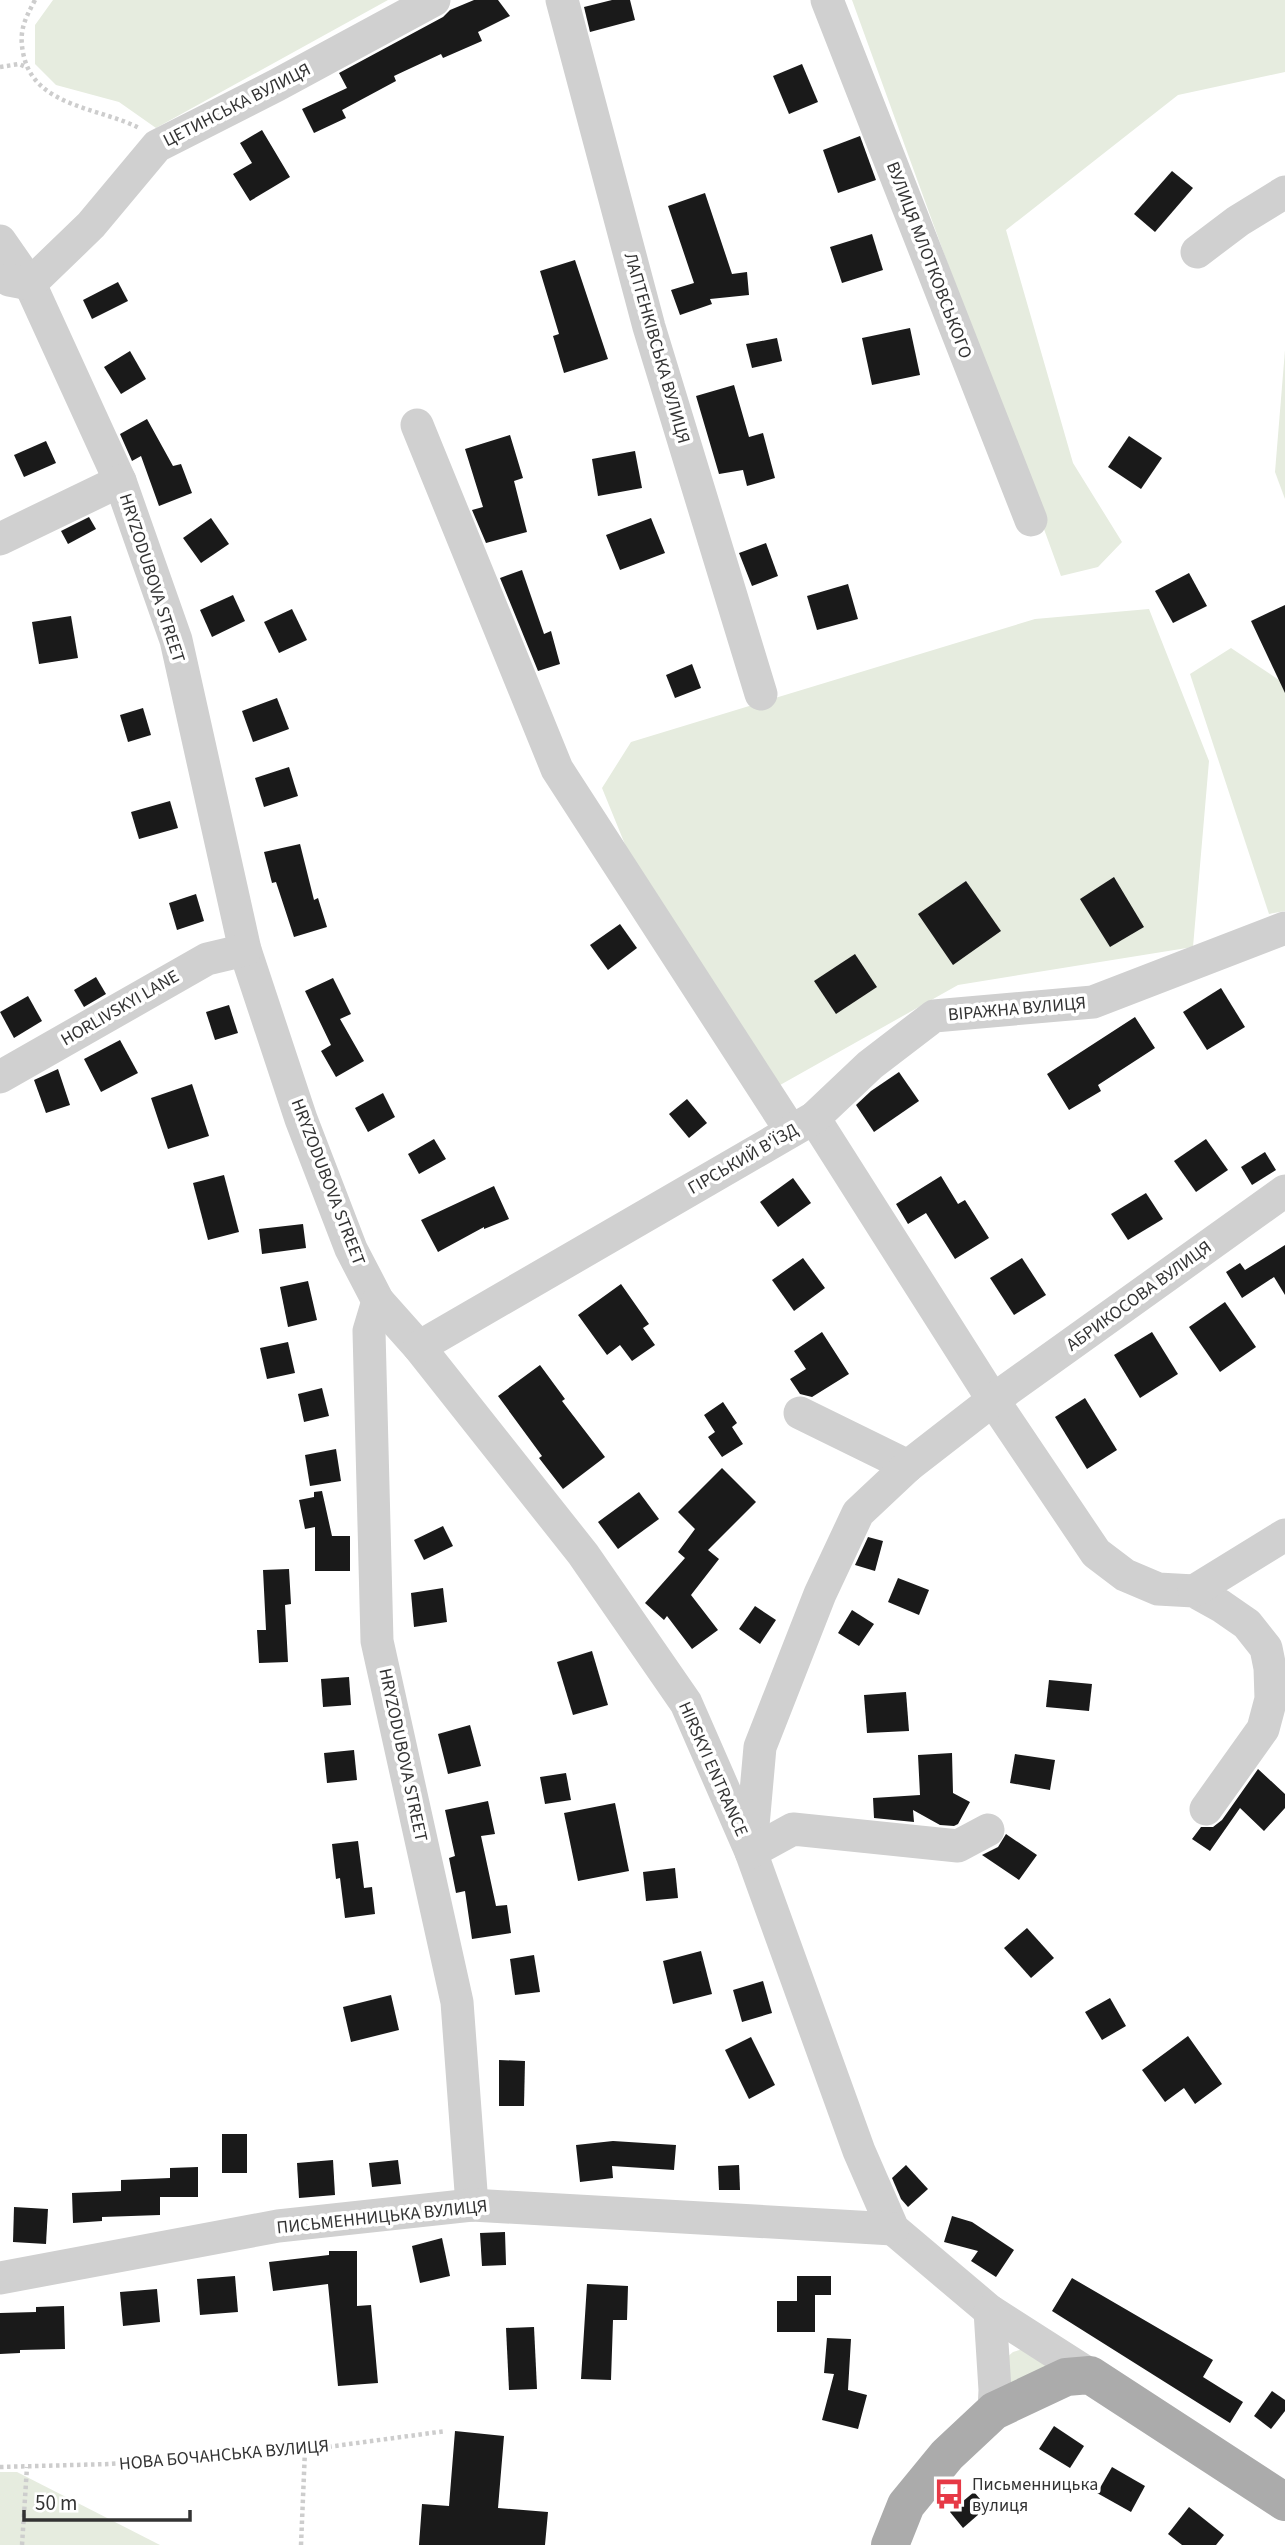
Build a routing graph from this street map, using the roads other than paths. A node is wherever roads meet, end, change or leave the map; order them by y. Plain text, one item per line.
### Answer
1 (434, 0) edge
2 (562, 0) edge
3 (827, 0) edge
4 (1285, 192) edge
5 (0, 241) edge
6 (1197, 252) dead end
7 (15, 281) edge
8 (417, 425) dead end
9 (120, 481) junction
10 (1031, 520) dead end
11 (0, 539) edge
12 (761, 694) dead end
13 (1285, 928) edge
14 (245, 950) junction
15 (0, 1076) edge
16 (802, 1125) junction
17 (1285, 1191) edge
18 (378, 1301) junction
19 (419, 1346) junction
20 (993, 1400) junction
21 (800, 1413) dead end
22 (908, 1466) junction
23 (1285, 1535) edge
24 (1194, 1591) junction
25 (1206, 1809) dead end
26 (988, 1830) dead end
27 (751, 1852) junction
28 (472, 2205) junction
29 (894, 2229) junction
30 (0, 2278) edge
31 (990, 2311) junction
32 (1090, 2375) junction
33 (994, 2412) junction
34 (1285, 2502) edge
35 (890, 2545) edge

1 - 7 street, ЦЕТИНСЬКА ВУЛИЦЯ
2 - 12 street, ЛАПТЕНКІВСЬКА ВУЛИЦЯ
3 - 10 street, ВУЛИЦЯ МЛОТКОВСЬКОГО
4 - 6 street
5 - 7 street, HRYZODUBOVA STREET
7 - 9 street, HRYZODUBOVA STREET
8 - 16 street
9 - 11 street
9 - 14 street, HRYZODUBOVA STREET
13 - 16 street, ВІРАЖНА ВУЛИЦЯ
14 - 15 street, HORLIVSKYI LANE
14 - 18 street, HRYZODUBOVA STREET
16 - 19 street, ГІРСЬКИЙ В'ЇЗД
16 - 20 street, ГІРСЬКИЙ В'ЇЗД
17 - 20 street, АБРИКОСОВА ВУЛИЦЯ
18 - 19 street, HIRSKYI ENTRANCE
18 - 28 street, HRYZODUBOVA STREET
19 - 27 street, HIRSKYI ENTRANCE
20 - 22 street
20 - 24 street, ГІРСЬКИЙ В'ЇЗД
21 - 22 street
22 - 27 street
23 - 24 street
24 - 25 street
26 - 27 street
27 - 29 street, HIRSKYI ENTRANCE
28 - 29 street, ПИСЬМЕННИЦЬКА ВУЛИЦЯ
28 - 30 street, ПИСЬМЕННИЦЬКА ВУЛИЦЯ
29 - 31 street
31 - 32 street
31 - 33 street
32 - 33 main road
32 - 34 main road
33 - 35 main road

